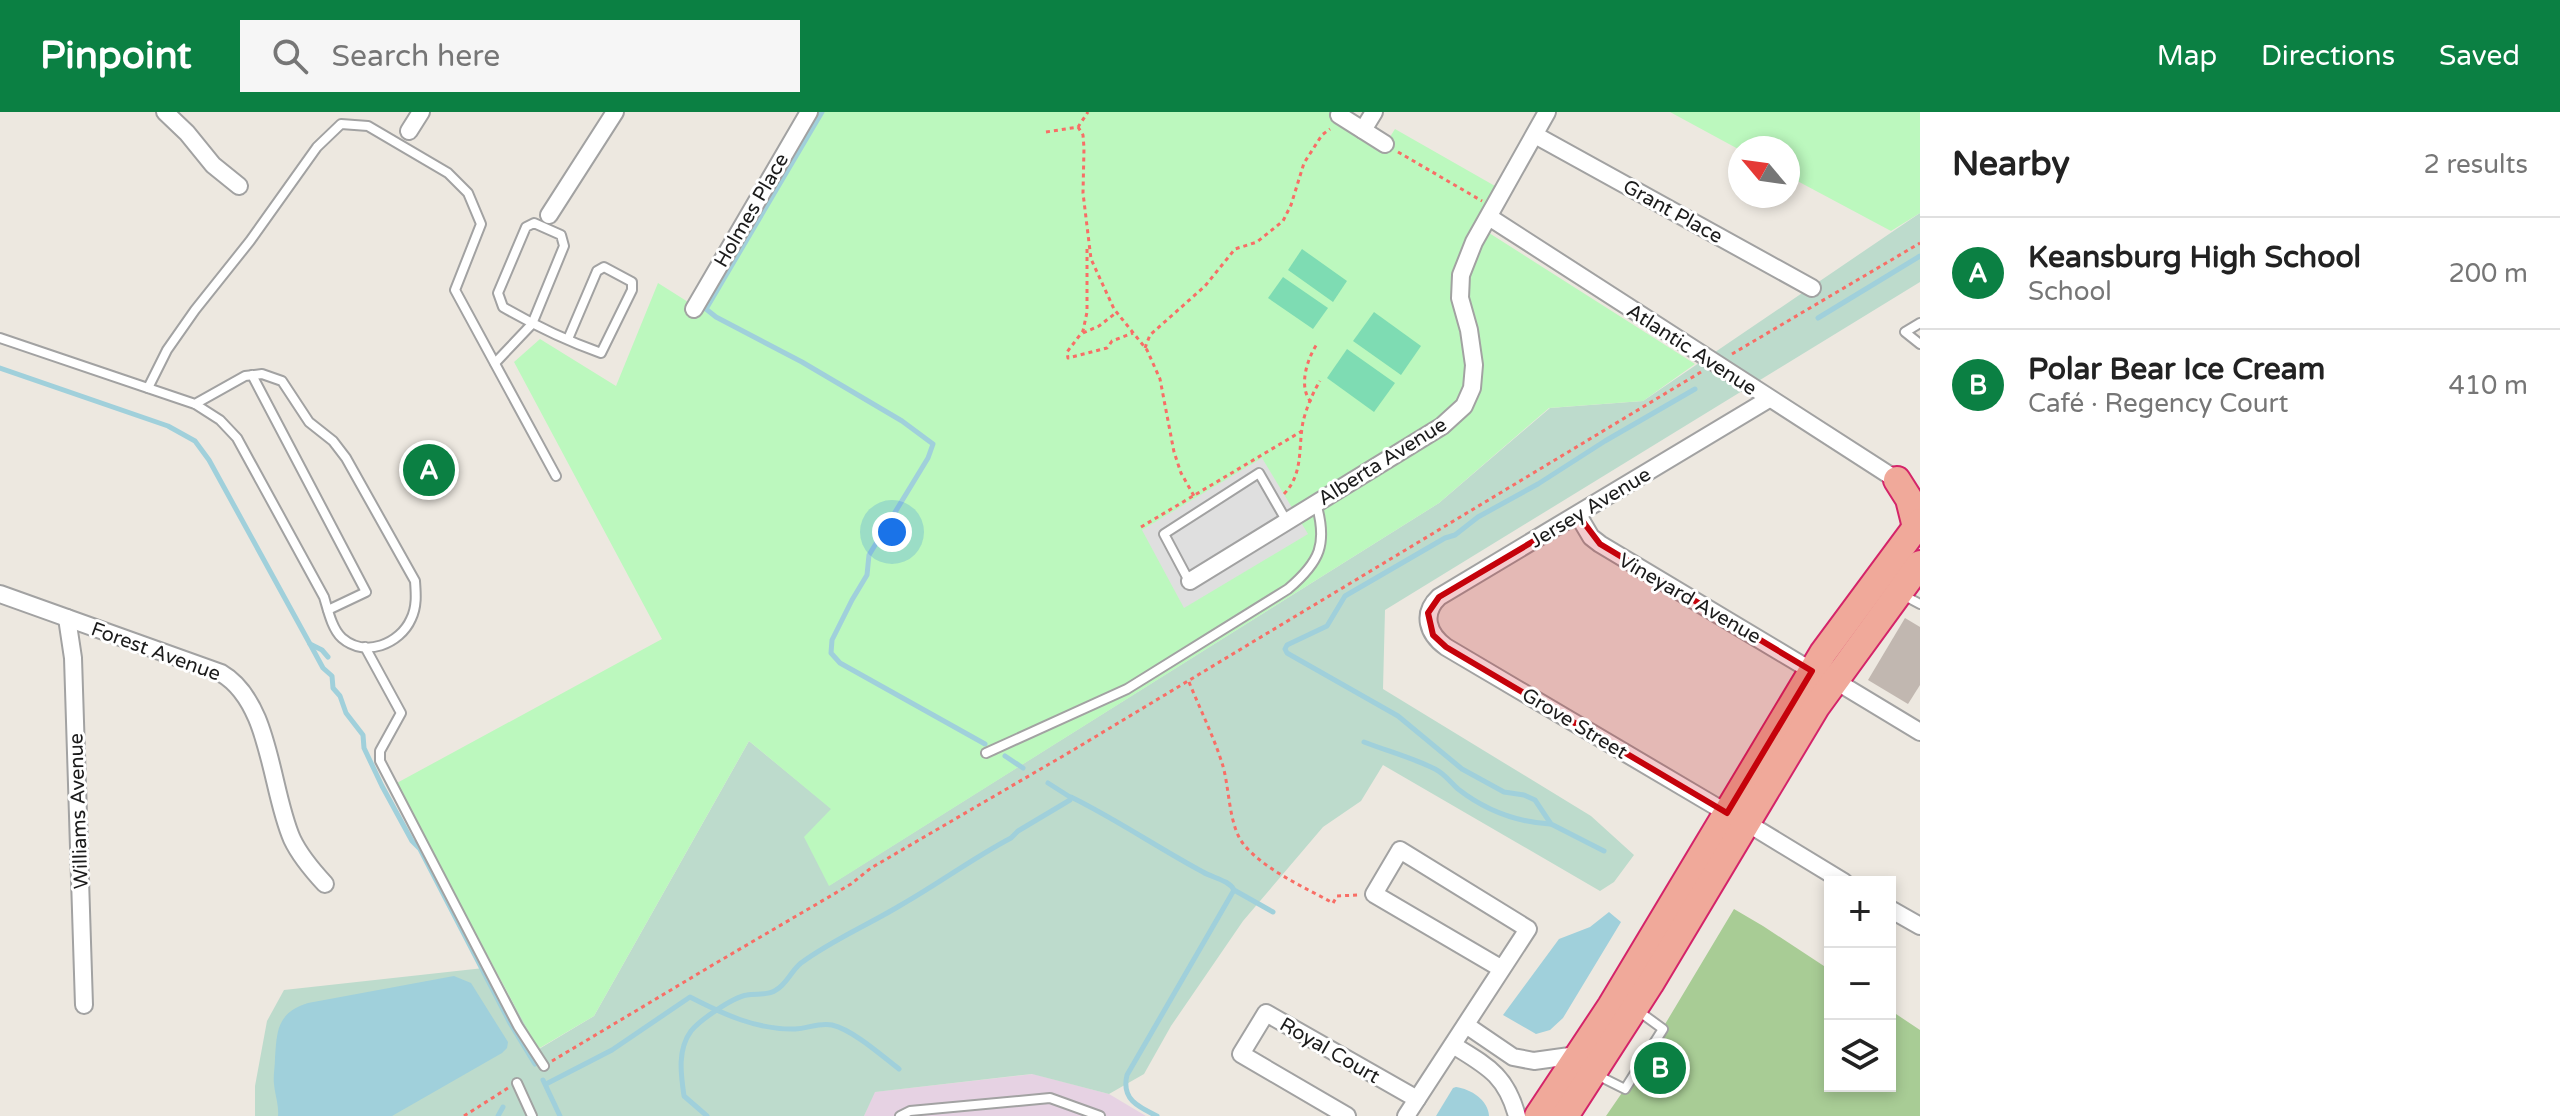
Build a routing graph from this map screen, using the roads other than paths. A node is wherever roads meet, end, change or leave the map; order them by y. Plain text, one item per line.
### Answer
1 (165, 112) edge
2 (421, 112) edge
3 (615, 112) edge
4 (809, 112) edge
5 (1374, 112) edge
6 (1547, 112) edge
7 (1342, 117) road end
8 (1363, 130) junction
9 (409, 131) dead end
10 (1535, 135) junction
11 (1385, 144) road end
12 (239, 186) dead end
13 (1491, 212) junction
14 (549, 215) dead end
15 (1812, 288) dead end
16 (694, 309) dead end
17 (1920, 323) edge
18 (532, 324) junction
19 (0, 338) edge
20 (568, 339) junction
21 (1920, 344) edge
22 (495, 363) junction
23 (252, 375) junction
24 (148, 388) junction
25 (1769, 399) junction
26 (195, 404) junction
27 (556, 476) dead end
28 (1908, 483) edge
29 (1316, 502) junction
30 (1578, 515) junction
31 (1286, 520) junction
32 (1918, 525) edge
33 (1920, 564) edge
34 (1190, 581) joint
35 (0, 594) edge
36 (1909, 598) edge
37 (328, 610) junction
38 (67, 618) junction
39 (1430, 627) joint
40 (365, 647) junction
41 (1823, 676) junction
42 (1920, 732) edge
43 (986, 753) dead end
44 (1737, 818) junction
45 (1834, 876) edge
46 (325, 884) dead end
47 (1896, 912) edge
48 (1920, 926) edge
49 (1502, 969) junction
50 (84, 1005) dead end
51 (1466, 1025) junction
52 (1453, 1045) junction
53 (1586, 1064) junction
54 (544, 1066) road end
55 (517, 1083) road end
56 (1417, 1099) junction
57 (532, 1116) edge
58 (900, 1116) edge
59 (1100, 1116) edge
60 (1347, 1116) edge
61 (1406, 1116) edge
62 (1517, 1116) edge
63 (1538, 1116) edge
64 (1565, 1116) edge

1 - 12 street
2 - 9 street
3 - 14 street
4 - 16 street, Holmes Place
5 - 8 street
6 - 10 street, Alberta Avenue
7 - 8 street
8 - 11 street
10 - 13 street, Alberta Avenue
10 - 15 street, Grant Place
13 - 25 street, Atlantic Avenue
13 - 29 street, Alberta Avenue
17 - 21 lane
18 - 18 lane
18 - 20 lane
18 - 22 lane
19 - 24 lane
20 - 20 lane
22 - 24 lane
22 - 27 lane
23 - 26 lane
23 - 37 lane
23 - 40 lane
24 - 26 lane
25 - 28 street, Atlantic Avenue
25 - 30 street, Jersey Avenue
26 - 37 lane
28 - 32 highway
29 - 31 street, Alberta Avenue
29 - 43 lane
30 - 39 street, Jersey Avenue
30 - 41 street, Vineyard Avenue
31 - 34 street, Alberta Avenue
31 - 34 lane
32 - 41 highway
33 - 36 highway
35 - 38 street, Forest Avenue
36 - 41 highway
37 - 40 lane
38 - 46 street, Forest Avenue
38 - 50 street, Williams Avenue
39 - 44 street, Grove Street
40 - 54 lane
41 - 42 street, Vineyard Avenue
41 - 44 highway
44 - 45 street, Grove Street
44 - 53 highway
44 - 53 highway
47 - 48 street
49 - 49 street
49 - 51 street
51 - 52 street
51 - 53 street
52 - 56 street
52 - 62 street
53 - 63 highway
53 - 64 highway
55 - 57 lane
56 - 60 street, Royal Court
56 - 61 street
58 - 59 lane

